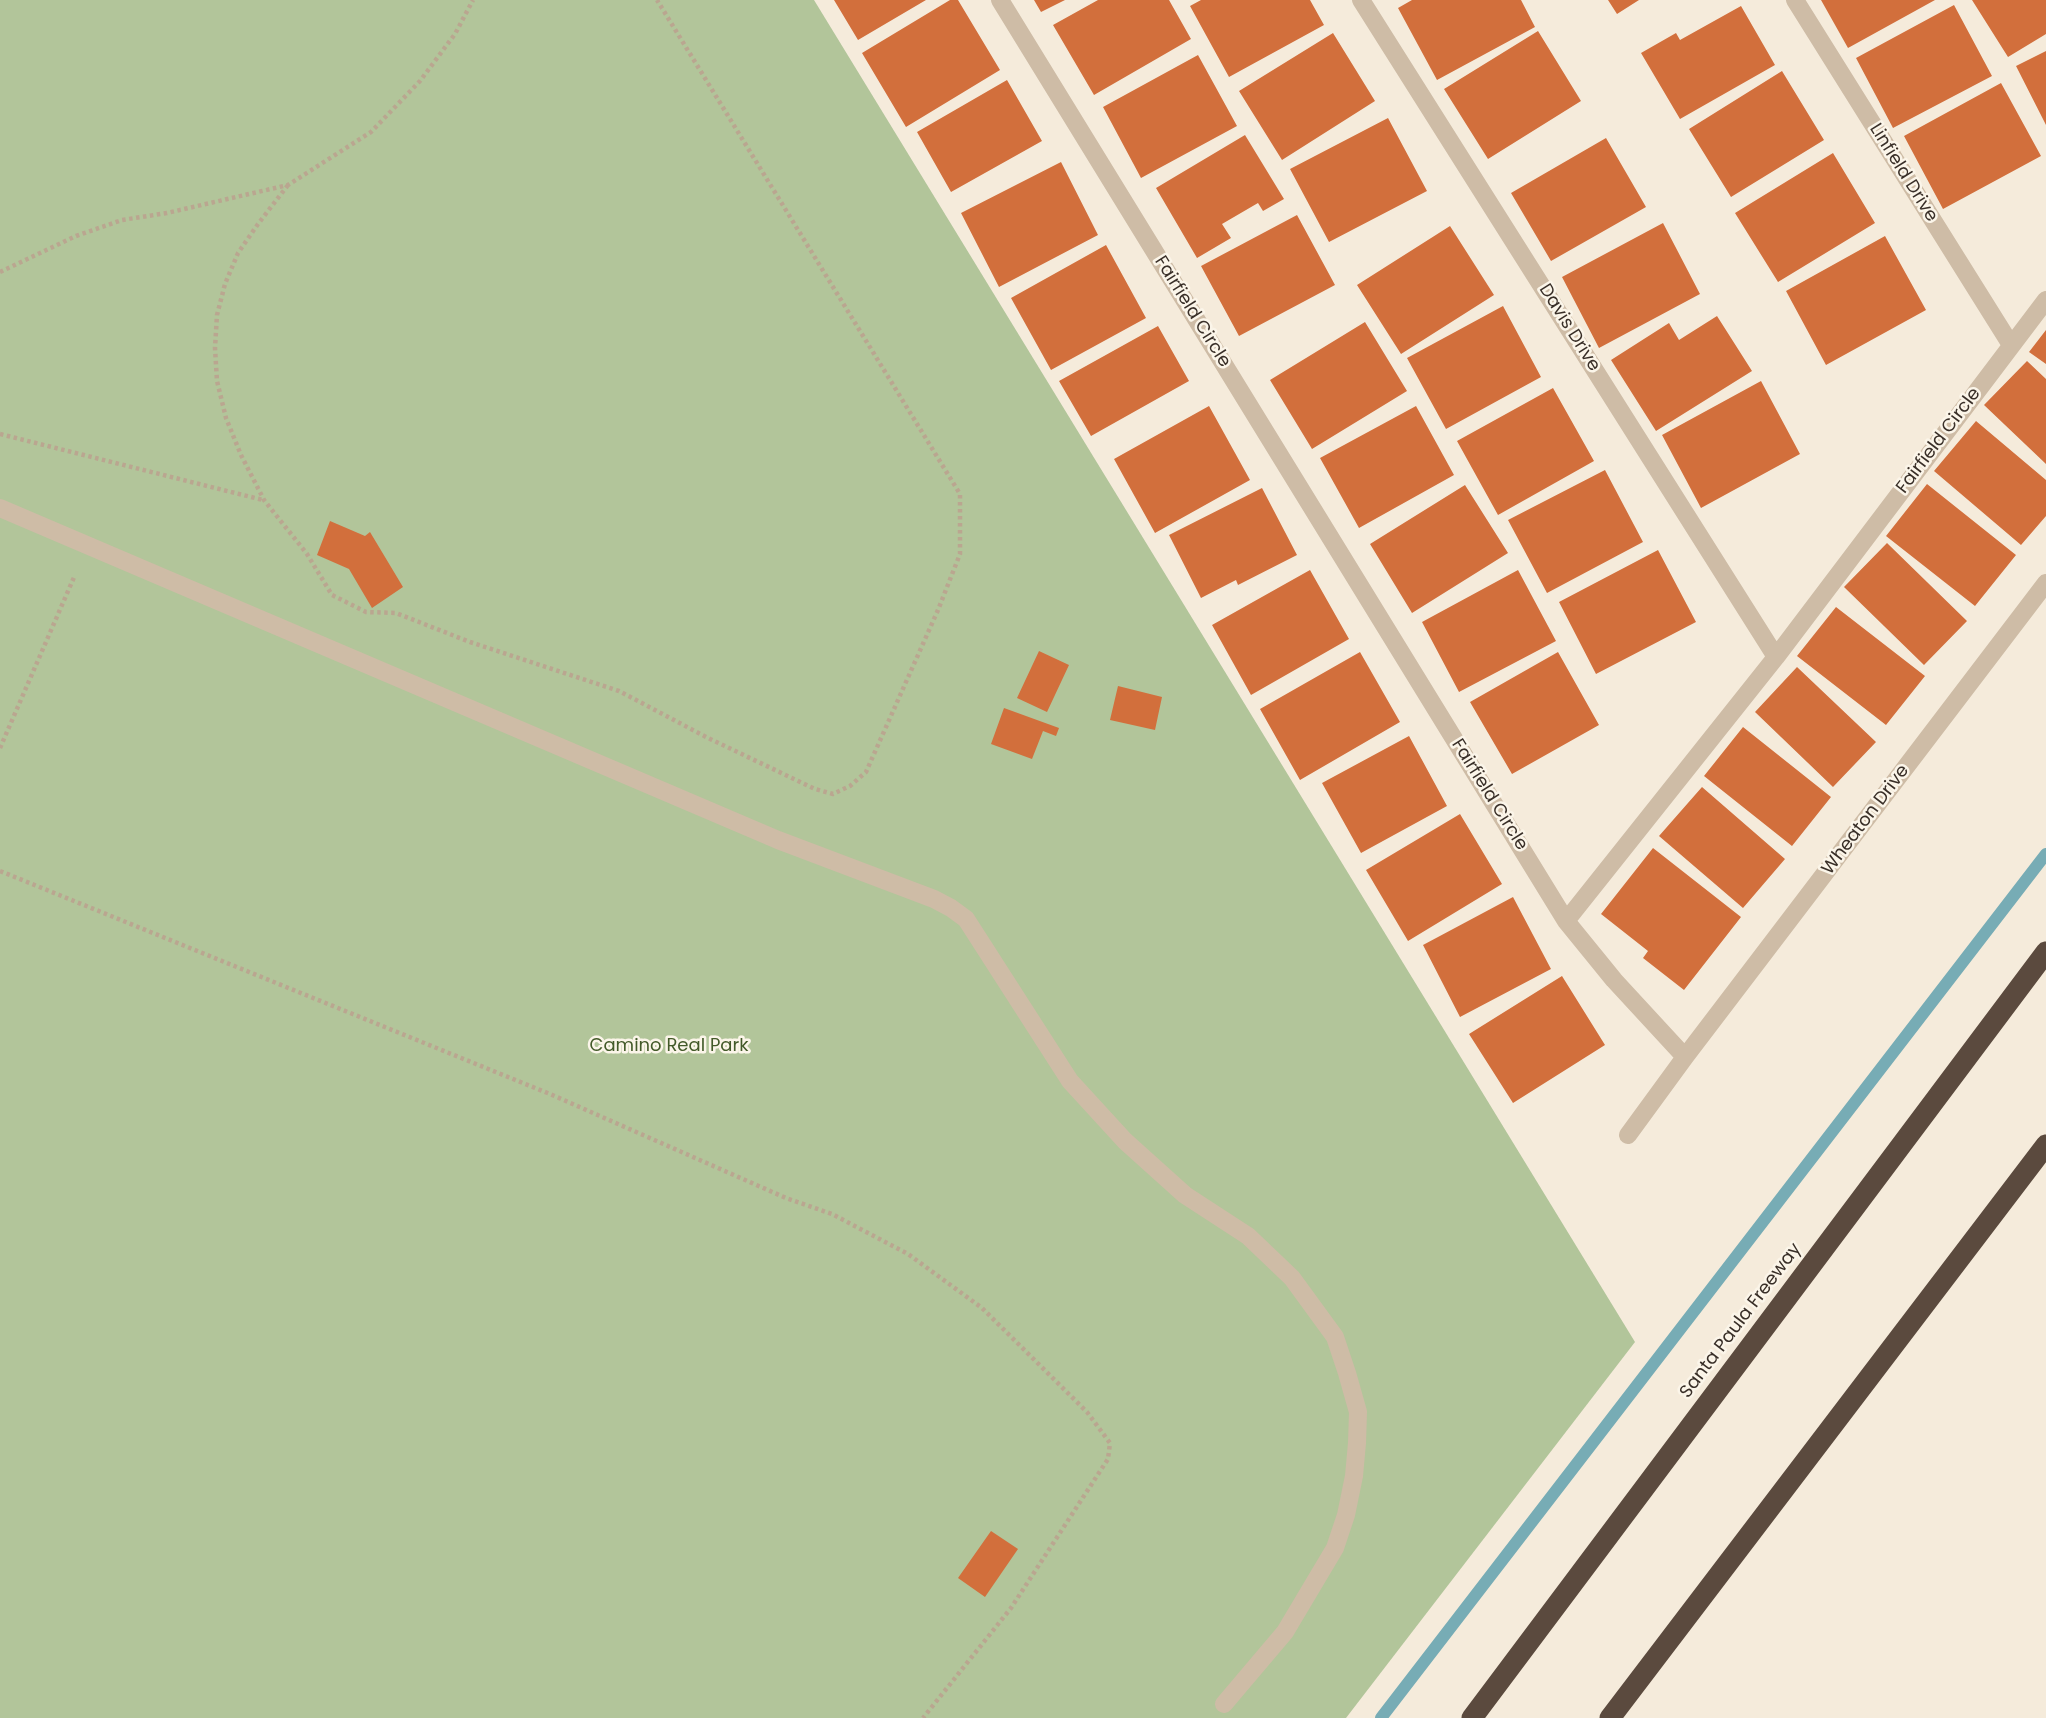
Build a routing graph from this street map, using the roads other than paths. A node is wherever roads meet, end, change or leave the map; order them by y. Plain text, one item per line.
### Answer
1 (1000, 0) edge
2 (1362, 0) edge
3 (1795, 0) edge
4 (2046, 300) edge
5 (2011, 345) junction
6 (0, 508) edge
7 (2046, 583) edge
8 (1776, 657) junction
9 (1566, 921) junction
10 (2046, 952) edge
11 (1685, 1057) junction
12 (1628, 1135) dead end
13 (2046, 1145) edge
14 (1224, 1704) dead end
15 (1472, 1718) edge
16 (1609, 1718) edge

1 - 9 lane, Fairfield Circle
2 - 8 lane, Davis Drive
3 - 5 lane, Linfield Drive
4 - 5 lane, Fairfield Circle
5 - 8 lane, Fairfield Circle
6 - 14 lane
7 - 11 lane, Wheaton Drive
8 - 9 lane, Fairfield Circle
9 - 11 lane
10 - 15 highway, Santa Paula Freeway
11 - 12 lane, Wheaton Drive
13 - 16 highway

